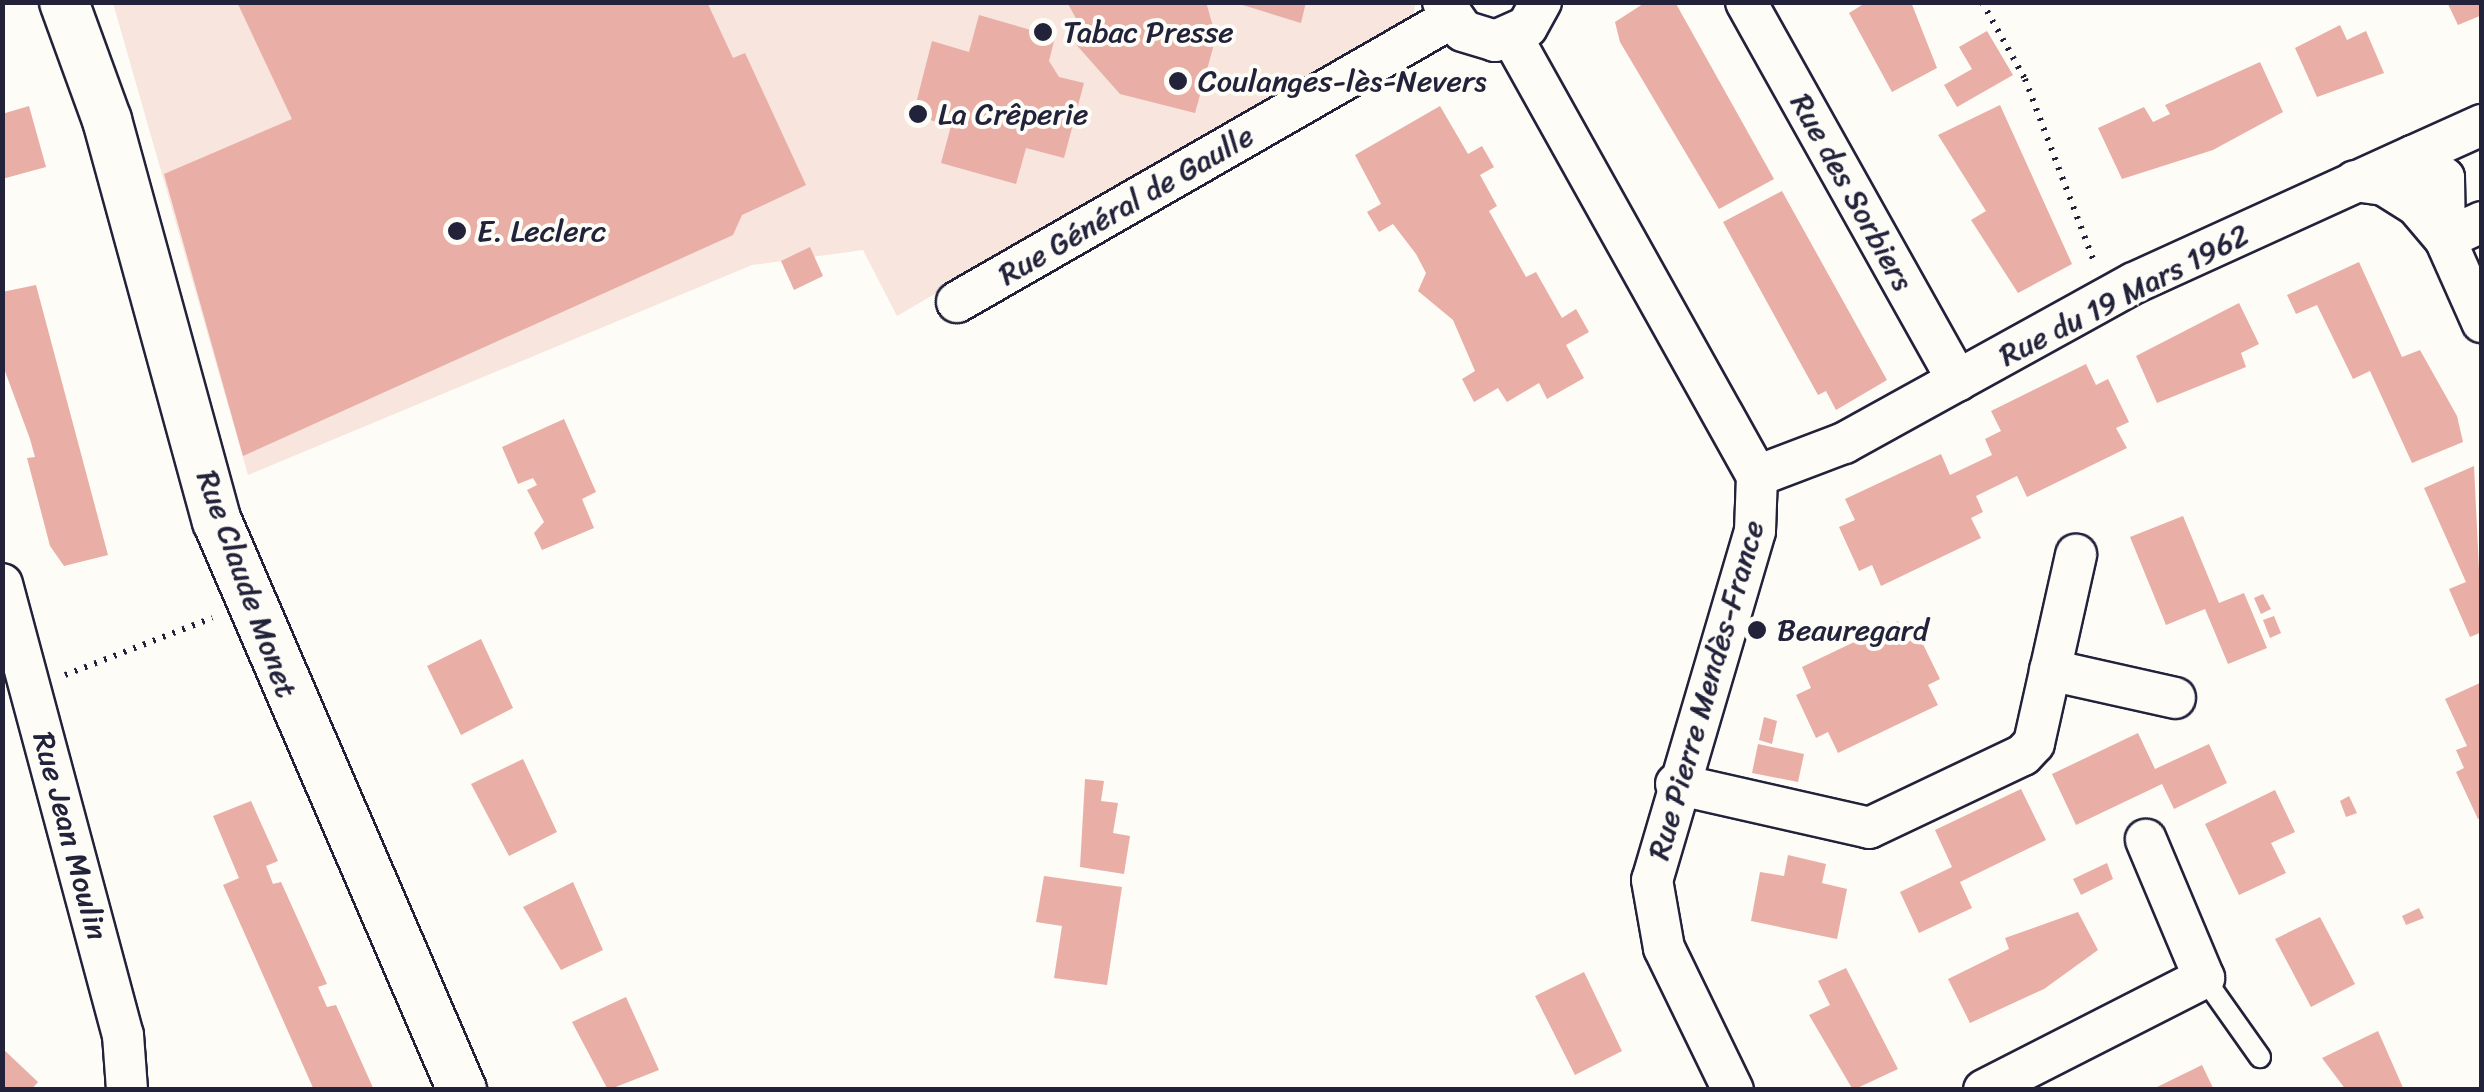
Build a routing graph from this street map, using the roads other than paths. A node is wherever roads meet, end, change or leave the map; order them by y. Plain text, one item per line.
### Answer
1 (64, 2) edge
2 (1540, 2) edge
3 (1746, 2) edge
4 (1447, 11) edge
5 (1512, 36) junction
6 (2482, 125) edge
7 (2412, 156) junction
8 (2355, 181) junction
9 (2482, 222) edge
10 (2445, 240) junction
11 (957, 302) dead end
12 (2482, 322) edge
13 (1958, 381) junction
14 (1757, 476) junction
15 (2076, 555) dead end
16 (2, 584) edge
17 (2050, 670) junction
18 (2175, 698) dead end
19 (1676, 784) junction
20 (2146, 840) dead end
21 (2204, 978) junction
22 (2260, 1057) dead end
23 (127, 1090) edge
24 (462, 1090) edge
25 (1733, 1090) edge
26 (1984, 1090) edge

1 - 24 street, Rue Claude Monet
2 - 5 street
3 - 13 street, Rue des Sorbiers
4 - 5 street
4 - 11 street, Rue Général de Gaulle
5 - 14 street, Rue Pierre Mendès-France
6 - 7 street, Rue du 19 Mars 1962
7 - 8 street, Rue du 19 Mars 1962
7 - 10 street
8 - 10 street
8 - 13 street, Rue du 19 Mars 1962
9 - 10 street
10 - 12 street
13 - 14 street, Rue du 19 Mars 1962
14 - 19 street, Rue Pierre Mendès-France
15 - 17 street
16 - 23 street, Rue Jean Moulin
17 - 18 street
17 - 19 street
19 - 25 street, Rue Pierre Mendès-France
20 - 21 street
21 - 22 lane
21 - 26 street

